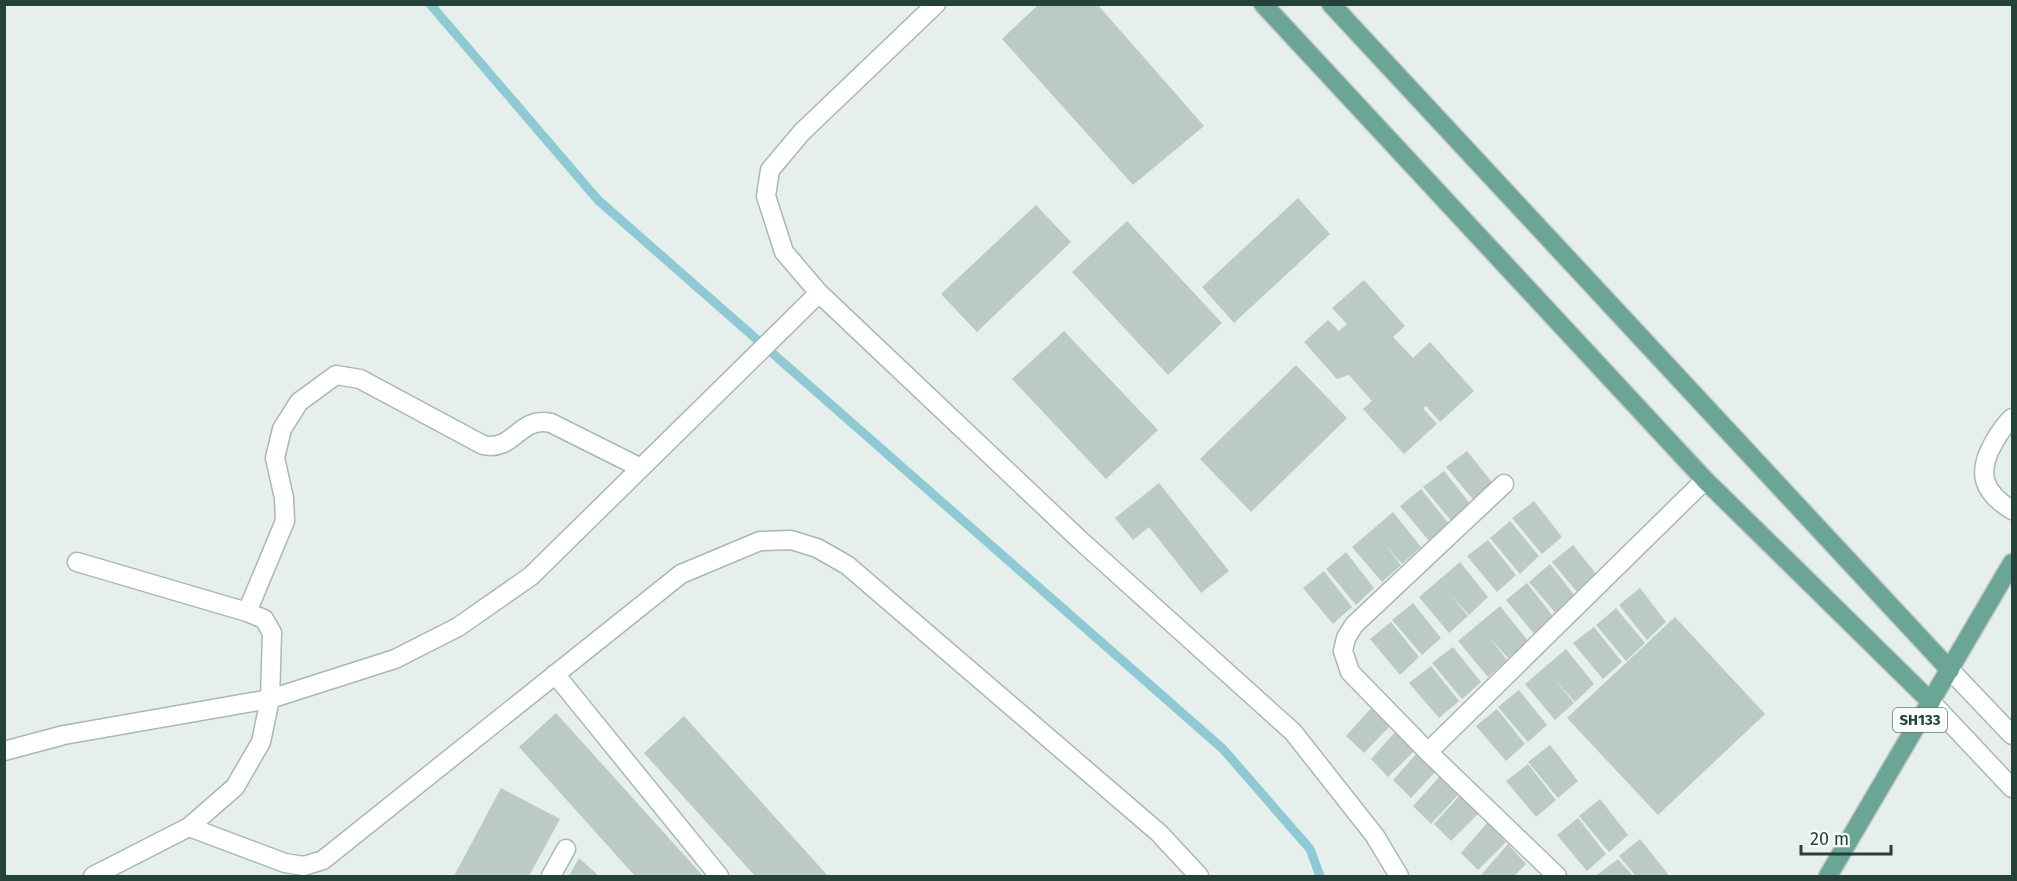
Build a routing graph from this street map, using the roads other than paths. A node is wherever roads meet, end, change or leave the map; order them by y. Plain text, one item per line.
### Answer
1 (936, 4) edge
2 (1263, 4) edge
3 (1331, 4) edge
4 (819, 292) junction
5 (2013, 418) edge
6 (641, 468) junction
7 (1705, 480) junction
8 (1504, 484) dead end
9 (2013, 510) edge
10 (77, 562) dead end
11 (2013, 563) edge
12 (248, 612) junction
13 (1950, 670) junction
14 (555, 674) junction
15 (270, 699) junction
16 (1931, 702) junction
17 (2013, 735) edge
18 (4, 751) edge
19 (1428, 753) junction
20 (2013, 788) edge
21 (189, 827) junction
22 (566, 849) dead end
23 (93, 876) edge
24 (551, 876) edge
25 (719, 876) edge
26 (1199, 876) edge
27 (1399, 876) edge
28 (1557, 876) edge
29 (1828, 876) edge

1 - 4 street
2 - 7 main road
3 - 13 main road
4 - 6 street
4 - 27 street
5 - 9 street
6 - 12 street
6 - 15 street
7 - 16 main road
7 - 19 street
8 - 19 street
10 - 12 street
11 - 13 main road, SH133
12 - 15 street
13 - 16 main road, SH133
13 - 17 street
14 - 21 street
14 - 25 street
14 - 26 street
15 - 18 street
15 - 21 street
16 - 20 street
16 - 29 main road, SH133
19 - 28 street
21 - 23 street
22 - 24 street

